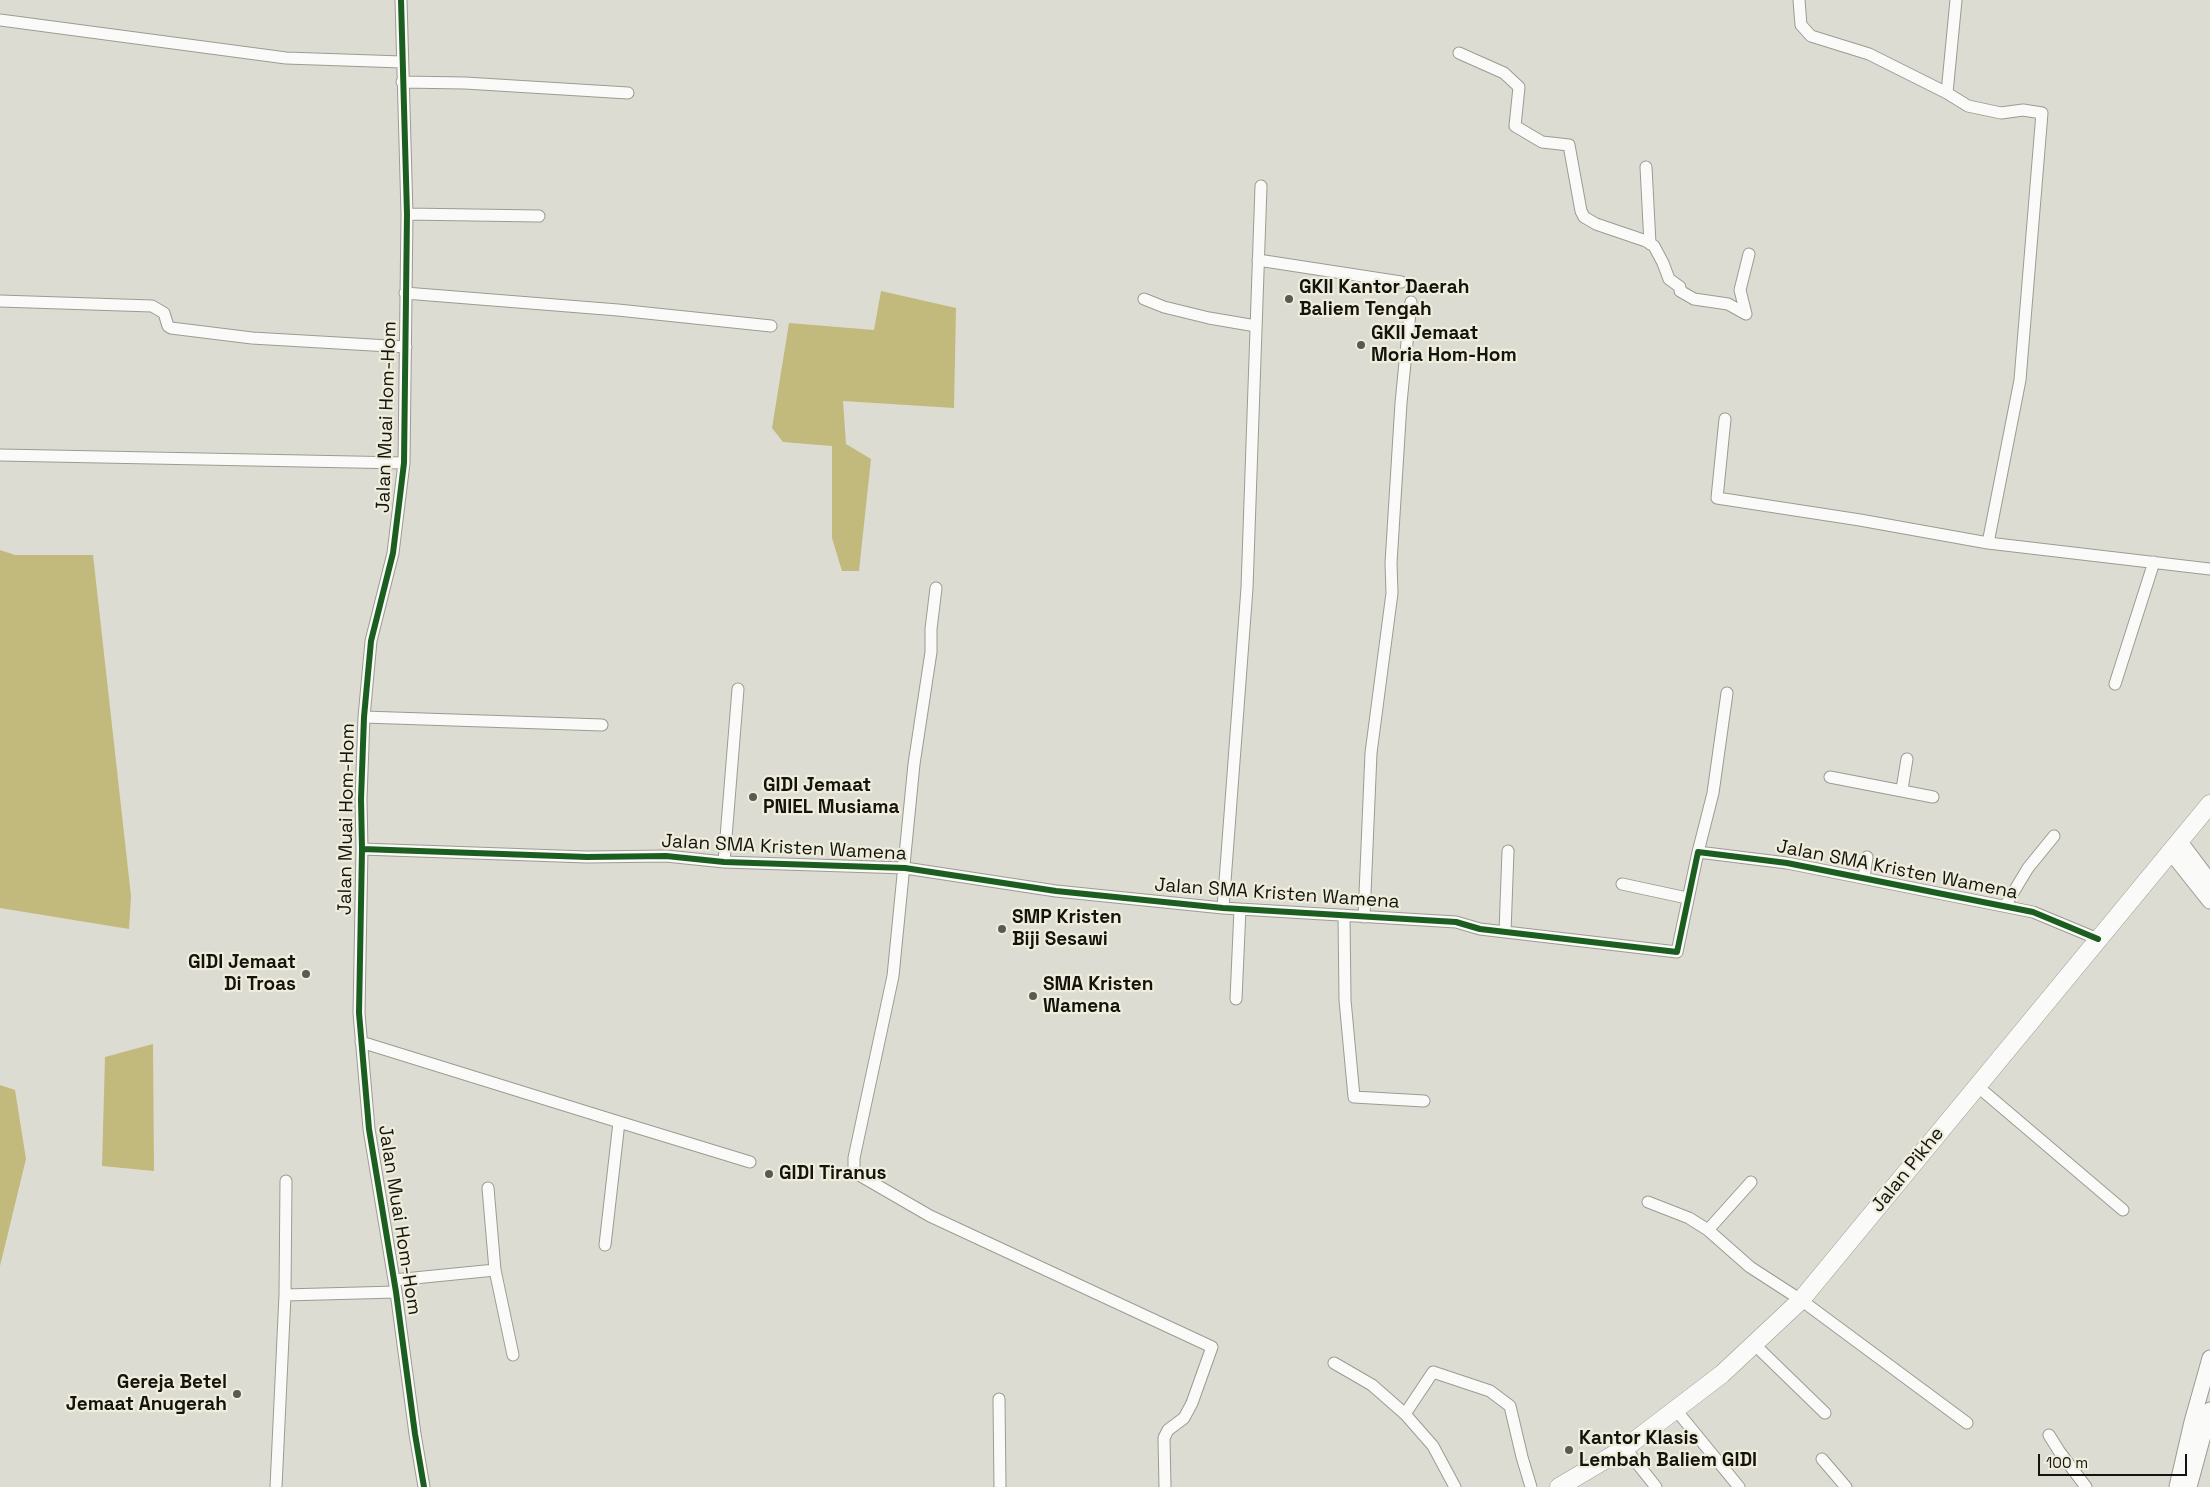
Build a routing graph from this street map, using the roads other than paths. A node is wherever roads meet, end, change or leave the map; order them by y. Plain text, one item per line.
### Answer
1 (401, 0) edge
2 (1799, 0) edge
3 (1956, 0) edge
4 (0, 20) edge
5 (1459, 53) dead end
6 (402, 62) junction
7 (402, 82) junction
8 (628, 93) dead end
9 (1947, 93) junction
10 (1646, 167) dead end
11 (1261, 186) dead end
12 (407, 214) junction
13 (539, 216) dead end
14 (1650, 244) junction
15 (1749, 254) dead end
16 (1258, 260) junction
17 (1401, 282) dead end
18 (405, 294) junction
19 (1144, 299) dead end
20 (0, 301) edge
21 (1410, 302) dead end
22 (771, 326) dead end
23 (1256, 326) junction
24 (406, 347) junction
25 (1725, 418) dead end
26 (0, 456) edge
27 (404, 462) junction
28 (1988, 543) junction
29 (2154, 562) junction
30 (2210, 569) edge
31 (936, 588) dead end
32 (2115, 684) dead end
33 (738, 689) dead end
34 (1727, 693) dead end
35 (364, 718) junction
36 (602, 725) dead end
37 (1908, 759) dead end
38 (1830, 777) dead end
39 (1902, 790) junction
40 (1933, 796) dead end
41 (2210, 804) edge
42 (2054, 836) dead end
43 (2175, 847) junction
44 (362, 848) junction
45 (1508, 851) dead end
46 (1698, 852) junction
47 (1867, 857) dead end
48 (724, 862) junction
49 (905, 868) junction
50 (1864, 878) junction
51 (2210, 882) edge
52 (1622, 884) dead end
53 (1687, 898) junction
54 (2210, 902) edge
55 (2004, 906) junction
56 (1223, 908) junction
57 (1240, 909) junction
58 (1344, 915) junction
59 (1364, 916) junction
60 (1504, 932) junction
61 (2098, 939) junction
62 (1236, 999) dead end
63 (361, 1042) junction
64 (1976, 1086) junction
65 (1424, 1101) dead end
66 (619, 1122) junction
67 (750, 1162) dead end
68 (286, 1181) dead end
69 (1751, 1182) dead end
70 (488, 1188) dead end
71 (1648, 1202) dead end
72 (2123, 1210) dead end
73 (1708, 1230) junction
74 (605, 1245) dead end
75 (495, 1270) junction
76 (395, 1286) junction
77 (285, 1295) junction
78 (1801, 1300) junction
79 (1755, 1345) junction
80 (513, 1355) dead end
81 (2210, 1358) edge
82 (1334, 1363) dead end
83 (999, 1399) dead end
84 (1676, 1410) junction
85 (2210, 1410) edge
86 (1825, 1413) dead end
87 (1405, 1414) junction
88 (1967, 1423) dead end
89 (2208, 1427) edge
90 (2049, 1435) dead end
91 (1625, 1448) junction
92 (1822, 1459) dead end
93 (276, 1487) edge
94 (424, 1487) edge
95 (1000, 1487) edge
96 (1165, 1487) edge
97 (1454, 1487) edge
98 (1531, 1487) edge
99 (1559, 1487) edge
100 (1656, 1487) edge
101 (1740, 1487) edge
102 (1846, 1487) edge
103 (2086, 1487) edge
104 (2177, 1487) edge
105 (2189, 1487) edge

1 - 6 street, Jalan Muai Hom-Hom
2 - 9 street
3 - 9 street
4 - 6 street
5 - 14 street
6 - 7 street, Jalan Muai Hom-Hom
7 - 8 street
7 - 12 street, Jalan Muai Hom-Hom
9 - 28 street
10 - 14 street
11 - 16 street
12 - 13 street
12 - 18 street, Jalan Muai Hom-Hom
14 - 15 street
16 - 17 street
16 - 23 street
18 - 22 street
18 - 24 street, Jalan Muai Hom-Hom
19 - 23 street
20 - 24 street
21 - 59 street
23 - 56 street
24 - 27 street, Jalan Muai Hom-Hom
25 - 28 street
26 - 27 street
27 - 35 street, Jalan Muai Hom-Hom
28 - 29 street
29 - 30 street
29 - 32 street
31 - 49 street
33 - 48 street
34 - 46 street
35 - 36 street
35 - 44 street, Jalan Muai Hom-Hom
37 - 39 street
38 - 39 street
39 - 40 street
41 - 43 highway, Jalan Pikhe
42 - 55 street
43 - 51 main road
43 - 54 main road
43 - 61 highway, Jalan Pikhe
44 - 48 street, Jalan SMA Kristen Wamena
44 - 63 street, Jalan Muai Hom-Hom
45 - 60 street
46 - 50 street, Jalan SMA Kristen Wamena
46 - 53 street, Jalan SMA Kristen Wamena
47 - 50 street
48 - 49 street, Jalan SMA Kristen Wamena
49 - 56 street, Jalan SMA Kristen Wamena
49 - 96 street
50 - 55 street, Jalan SMA Kristen Wamena
52 - 53 street
53 - 60 street, Jalan SMA Kristen Wamena
55 - 61 street, Jalan SMA Kristen Wamena
56 - 57 street, Jalan SMA Kristen Wamena
57 - 58 street, Jalan SMA Kristen Wamena
57 - 62 street
58 - 59 street, Jalan SMA Kristen Wamena
58 - 65 street
59 - 60 street, Jalan SMA Kristen Wamena
61 - 64 highway, Jalan Pikhe
63 - 66 street
63 - 76 street, Jalan Muai Hom-Hom
64 - 72 street
64 - 78 highway, Jalan Pikhe
66 - 67 street
66 - 74 street
68 - 77 street
69 - 73 street
70 - 75 street
71 - 73 street
73 - 78 street
75 - 76 street
75 - 80 street
76 - 77 street
76 - 94 street, Jalan Muai Hom-Hom
77 - 93 street
78 - 79 highway, Jalan Pikhe
78 - 88 street
79 - 84 highway, Jalan Pikhe
79 - 86 street
81 - 104 main road
82 - 87 street
83 - 95 street
84 - 91 highway, Jalan Pikhe
84 - 101 street
85 - 89 main road
87 - 97 street
87 - 98 street
89 - 105 main road
90 - 103 street
91 - 99 highway, Jalan Pikhe
91 - 100 street
92 - 102 street

